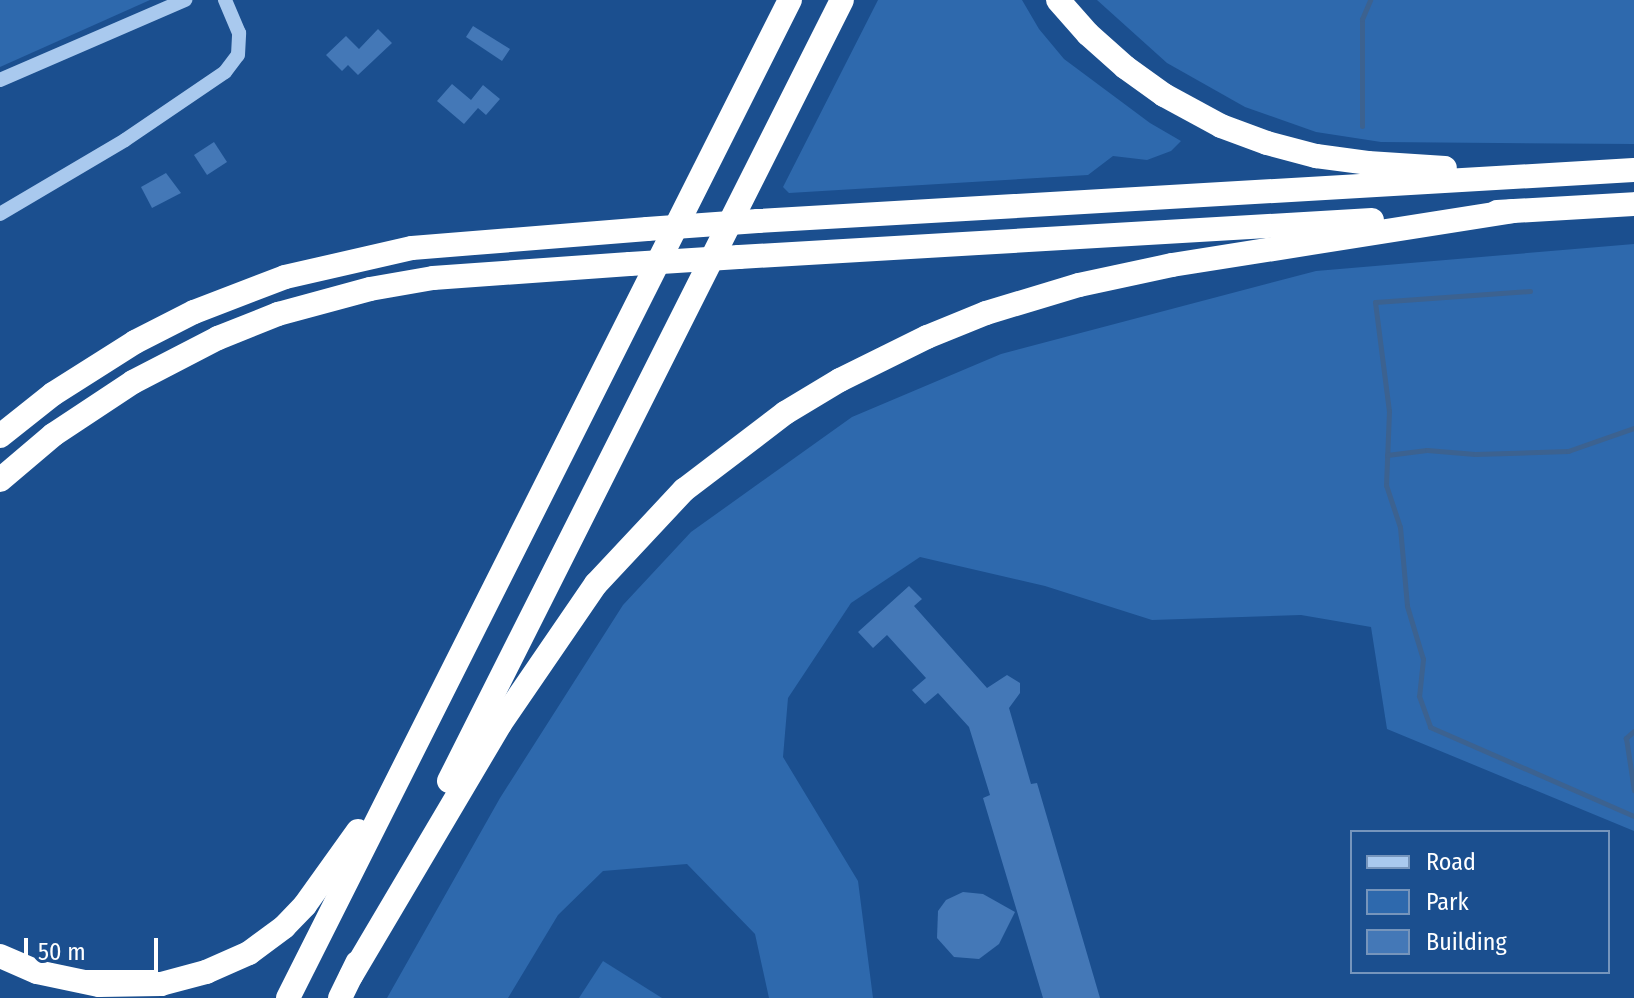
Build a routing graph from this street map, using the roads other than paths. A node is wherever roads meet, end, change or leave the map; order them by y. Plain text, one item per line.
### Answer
1 (185, 0) edge
2 (225, 0) edge
3 (790, 0) edge
4 (842, 0) edge
5 (1058, 0) edge
6 (0, 80) edge
7 (1622, 170) edge
8 (1634, 204) edge
9 (1513, 211) junction
10 (0, 214) edge
11 (0, 436) edge
12 (0, 480) edge
13 (450, 678) junction
14 (0, 956) edge
15 (351, 976) junction
16 (288, 998) edge
17 (340, 998) edge

1 - 6 street
2 - 10 street
3 - 13 highway
4 - 15 highway
5 - 7 highway
7 - 11 highway, bridge
8 - 9 highway
9 - 12 highway, bridge
9 - 15 highway
13 - 14 highway
13 - 16 highway
15 - 17 highway

